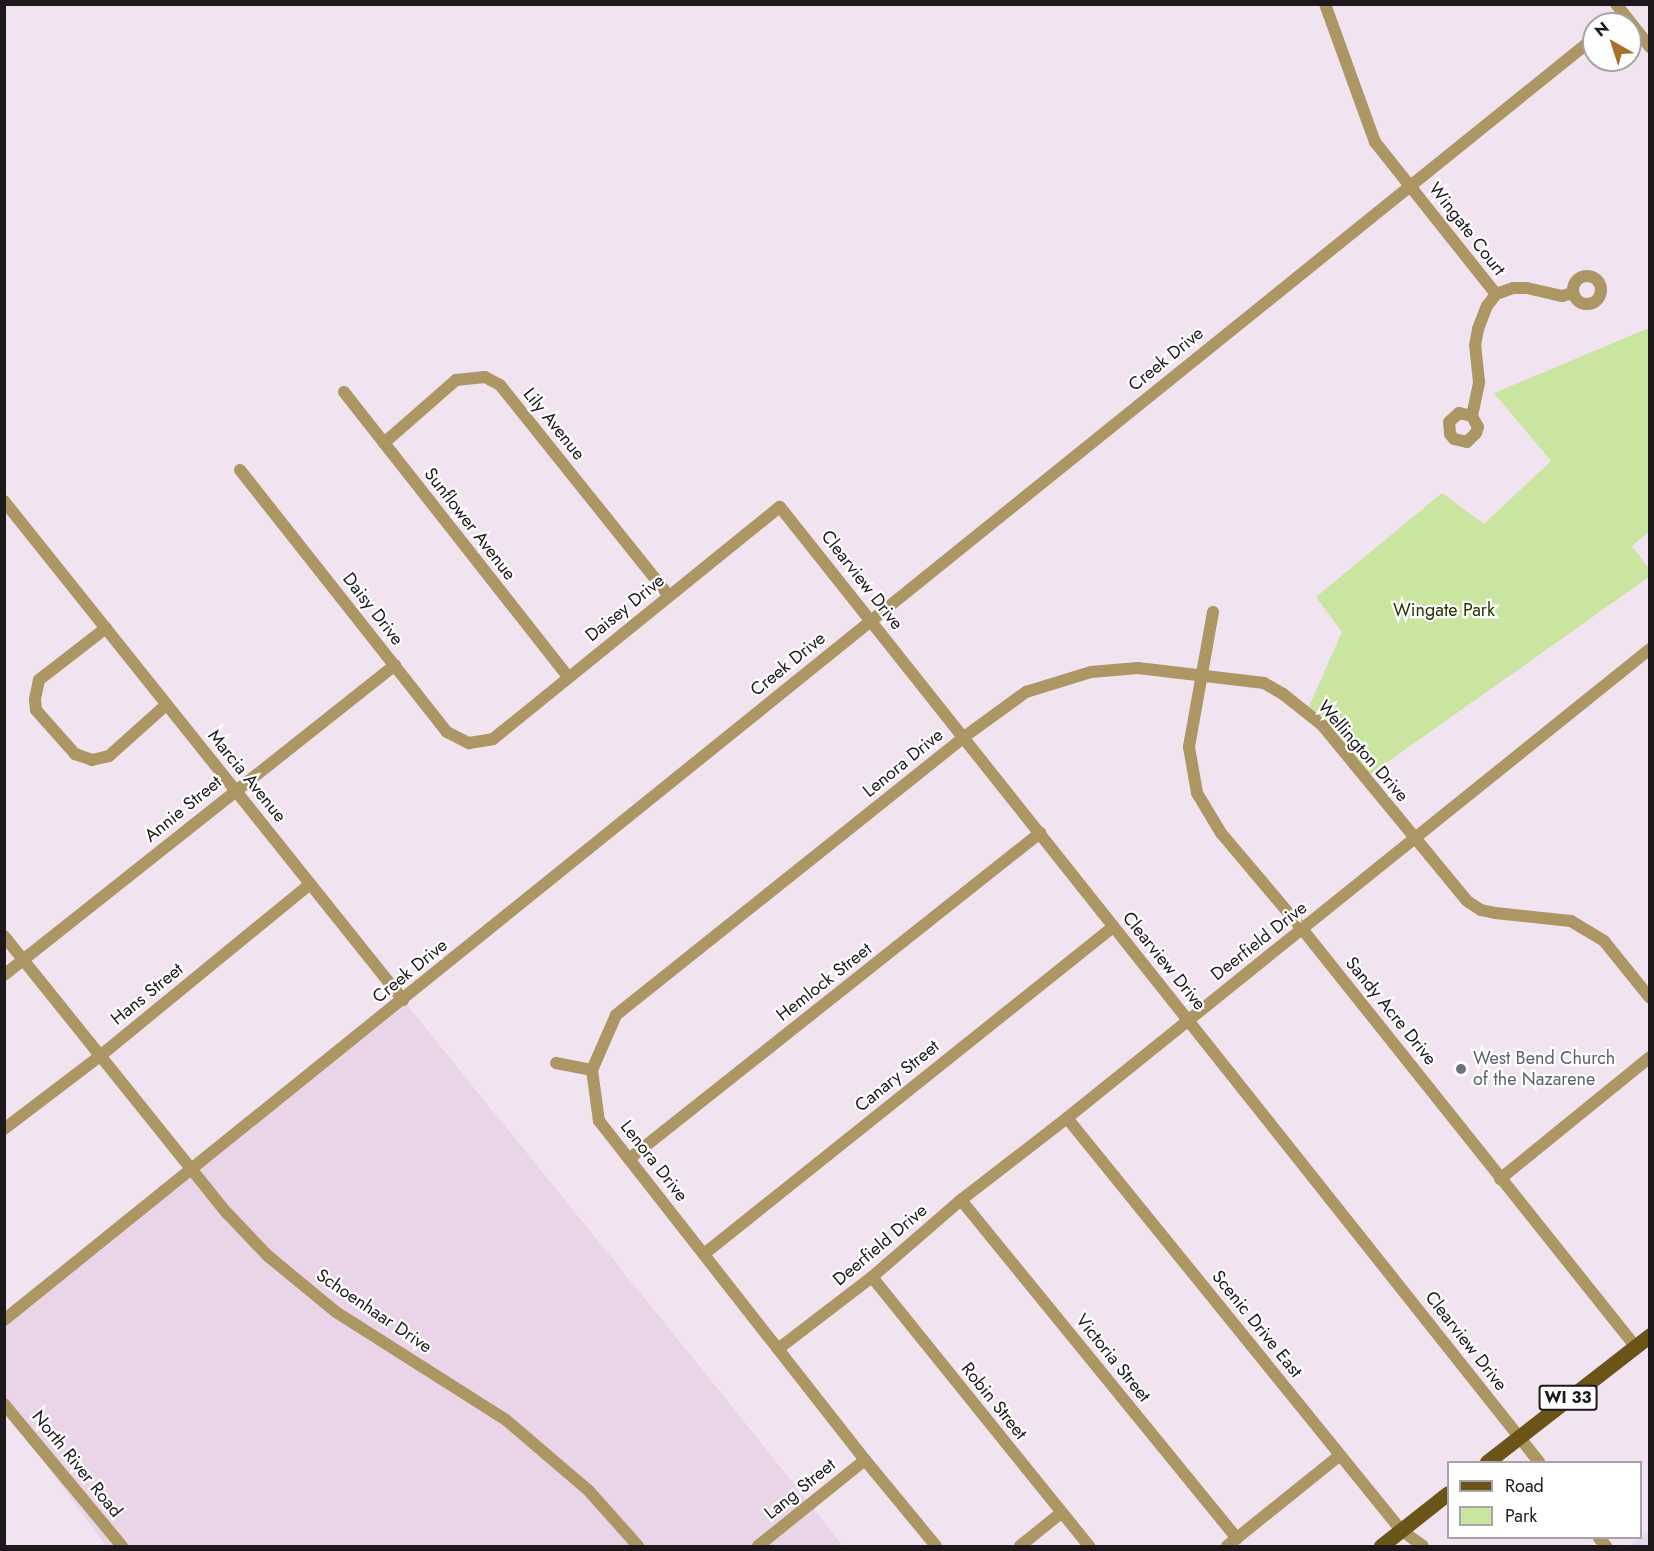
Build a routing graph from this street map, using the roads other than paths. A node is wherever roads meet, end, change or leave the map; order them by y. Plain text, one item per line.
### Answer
1 (1325, 4) edge
2 (1619, 9) edge
3 (1650, 47) edge
4 (1582, 48) edge
5 (1410, 186) junction
6 (1573, 293) dead end
7 (1496, 294) junction
8 (344, 392) dead end
9 (1472, 416) dead end
10 (384, 442) junction
11 (240, 470) dead end
12 (4, 501) edge
13 (780, 507) joint
14 (669, 596) junction
15 (1213, 612) dead end
16 (871, 620) junction
17 (106, 628) junction
18 (1650, 649) edge
19 (395, 665) junction
20 (1203, 674) junction
21 (568, 677) junction
22 (166, 705) junction
23 (964, 737) junction
24 (493, 739) joint
25 (235, 791) junction
26 (1040, 833) junction
27 (1414, 839) junction
28 (310, 884) junction
29 (1113, 927) junction
30 (1303, 930) junction
31 (4, 936) edge
32 (24, 961) junction
33 (4, 975) edge
34 (1650, 998) edge
35 (403, 1000) junction
36 (1188, 1020) junction
37 (100, 1056) junction
38 (1650, 1057) edge
39 (556, 1063) dead end
40 (592, 1070) junction
41 (1067, 1118) junction
42 (4, 1130) edge
43 (629, 1159) junction
44 (193, 1168) junction
45 (1500, 1179) junction
46 (961, 1200) junction
47 (704, 1254) junction
48 (872, 1278) junction
49 (4, 1320) edge
50 (1650, 1335) edge
51 (1635, 1346) junction
52 (778, 1349) junction
53 (4, 1404) edge
54 (1519, 1437) junction
55 (1340, 1455) junction
56 (865, 1460) junction
57 (1488, 1461) edge
58 (1538, 1461) edge
59 (1447, 1495) edge
60 (1061, 1513) junction
61 (1401, 1530) junction
62 (1232, 1543) edge
63 (122, 1546) edge
64 (638, 1546) edge
65 (758, 1546) edge
66 (936, 1546) edge
67 (1020, 1546) edge
68 (1089, 1546) edge
69 (1381, 1546) edge
70 (1423, 1546) edge

1 - 5 street, Wingate Court
2 - 3 street
4 - 5 street, Creek Drive
5 - 7 street, Wingate Court
5 - 16 street, Creek Drive
6 - 7 street
7 - 9 street
8 - 10 street, Sunflower Avenue
10 - 14 street, Lily Avenue
10 - 21 street, Sunflower Avenue
11 - 19 street, Daisy Drive
12 - 17 street, Marcia Avenue
13 - 14 street, Daisey Drive
13 - 16 street, Clearview Drive
14 - 21 street, Daisey Drive
15 - 20 street, Sandy Acre Drive
16 - 23 street, Clearview Drive
16 - 35 street, Creek Drive
17 - 22 street, Marcia Avenue
17 - 22 street
18 - 27 street, Deerfield Drive
19 - 24 street, Daisy Drive
19 - 25 street, Annie Street
20 - 23 street, Wellington Drive
20 - 27 street, Wellington Drive
20 - 30 street, Sandy Acre Drive
21 - 24 street, Daisey Drive
22 - 25 street, Marcia Avenue
23 - 26 street, Clearview Drive
23 - 40 street, Lenora Drive
25 - 28 street, Marcia Avenue
25 - 32 street, Annie Street
26 - 29 street, Clearview Drive
26 - 43 street, Hemlock Street
27 - 30 street, Deerfield Drive
27 - 34 street, Wellington Drive
28 - 35 street, Marcia Avenue
28 - 37 street, Hans Street
29 - 36 street, Clearview Drive
29 - 47 street, Canary Street
30 - 36 street, Deerfield Drive
30 - 45 street, Sandy Acre Drive
31 - 32 street, Schoenhaar Drive
32 - 33 street, Annie Street
32 - 37 street, Schoenhaar Drive
35 - 44 street, Creek Drive
36 - 41 street, Deerfield Drive
36 - 54 street, Clearview Drive
37 - 42 street, Hans Street
37 - 44 street, Schoenhaar Drive
38 - 45 street
39 - 40 street
40 - 43 street, Lenora Drive
41 - 46 street, Deerfield Drive
41 - 55 street, Scenic Drive East
43 - 47 street, Lenora Drive
44 - 49 street, Creek Drive
44 - 64 street, Schoenhaar Drive
45 - 51 street, Sandy Acre Drive
46 - 48 street, Deerfield Drive
46 - 62 street, Victoria Street
47 - 52 street, Lenora Drive
48 - 52 street, Deerfield Drive
48 - 60 street, Robin Street
50 - 51 main road, WI 33
51 - 54 main road, WI 33
52 - 56 street, Lenora Drive
53 - 63 street, North River Road
54 - 57 main road, WI 33
54 - 58 street, Clearview Drive
55 - 61 street, Scenic Drive East
55 - 62 street
56 - 65 street, Lang Street
56 - 66 street, Lenora Drive
59 - 61 main road
60 - 67 street
60 - 68 street, Robin Street
61 - 69 main road
61 - 70 street, Scenic Drive East

